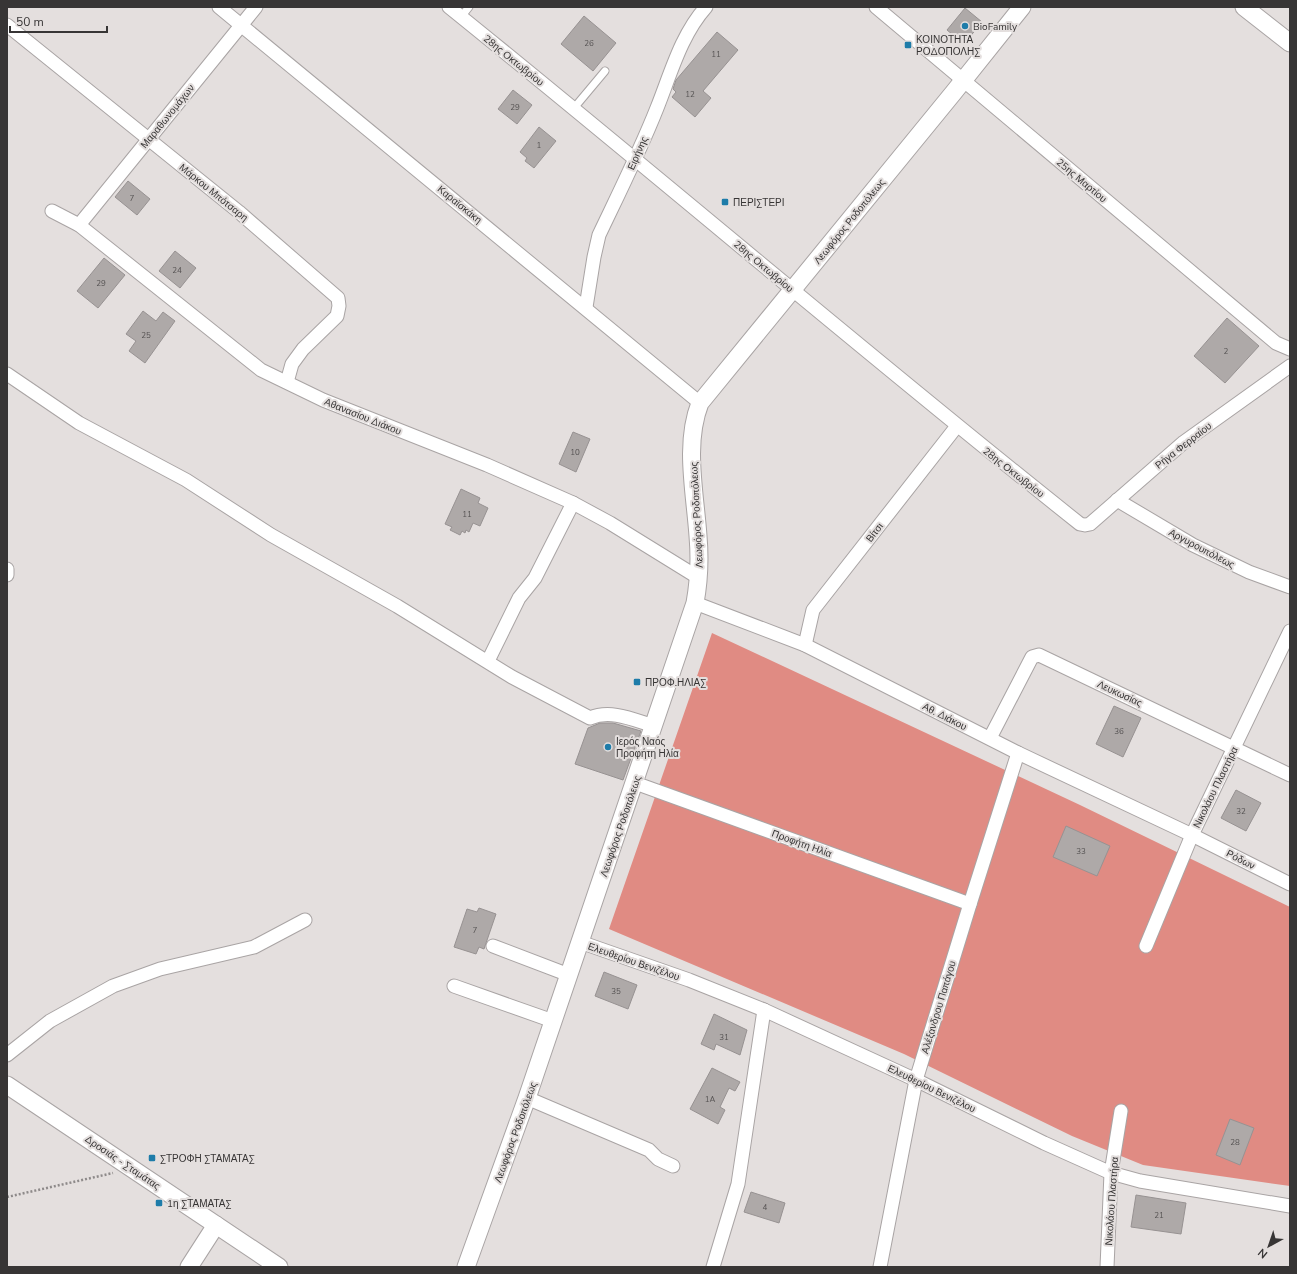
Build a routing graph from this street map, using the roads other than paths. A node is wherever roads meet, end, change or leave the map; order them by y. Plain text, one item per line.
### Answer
1 (219, 7) edge
2 (256, 7) edge
3 (449, 7) edge
4 (706, 7) edge
5 (876, 7) edge
6 (1022, 7) edge
7 (1244, 7) edge
8 (465, 12) edge
9 (241, 24) junction
10 (7, 25) edge
11 (1290, 44) edge
12 (605, 71) dead end
13 (964, 80) junction
14 (574, 108) junction
15 (149, 139) junction
16 (635, 158) junction
17 (52, 211) dead end
18 (79, 225) junction
19 (792, 290) junction
20 (586, 307) junction
21 (1290, 349) edge
22 (1290, 366) edge
23 (7, 374) edge
24 (287, 382) junction
25 (700, 403) junction
26 (957, 426) junction
27 (1117, 500) junction
28 (574, 502) junction
29 (1080, 524) joint
30 (7, 569) edge
31 (7, 575) edge
32 (699, 578) junction
33 (1290, 587) edge
34 (695, 603) junction
35 (1290, 631) edge
36 (805, 645) junction
37 (488, 661) junction
38 (654, 726) junction
39 (990, 738) junction
40 (1234, 747) junction
41 (1018, 752) junction
42 (1290, 775) edge
43 (635, 783) junction
44 (1192, 835) junction
45 (1290, 884) edge
46 (970, 904) junction
47 (304, 920) dead end
48 (580, 942) junction
49 (493, 946) dead end
50 (1146, 946) dead end
51 (569, 975) junction
52 (454, 986) dead end
53 (764, 1010) junction
54 (553, 1021) junction
55 (7, 1055) edge
56 (916, 1080) junction
57 (7, 1085) edge
58 (527, 1098) junction
59 (1122, 1111) dead end
60 (673, 1166) dead end
61 (1111, 1174) junction
62 (1290, 1206) edge
63 (216, 1224) junction
64 (189, 1267) edge
65 (279, 1267) edge
66 (466, 1267) edge
67 (713, 1267) edge
68 (880, 1267) edge
69 (1107, 1267) edge

1 - 9 street, Καραϊσκάκη
2 - 9 street, Μαραθωνομάχων
3 - 8 street, 28ης Οκτωβρίου
4 - 16 street, Ειρήνης
5 - 13 street, 25ης Μαρτίου
6 - 13 street, Λεωφόρος Ροδοπόλεως
7 - 11 street
8 - 14 street, 28ης Οκτωβρίου
9 - 15 street, Μαραθωνομάχων
9 - 20 street, Καραϊσκάκη
10 - 15 street, Μάρκου Μπότσαρη
12 - 14 lane
13 - 19 street, Λεωφόρος Ροδοπόλεως
13 - 21 street, 25ης Μαρτίου
14 - 16 street, 28ης Οκτωβρίου
15 - 18 street, Μαραθωνομάχων
15 - 24 street, Μάρκου Μπότσαρη
16 - 19 street, 28ης Οκτωβρίου
16 - 20 street, Ειρήνης
17 - 18 street, Αθανασίου Διάκου
18 - 24 street, Αθανασίου Διάκου
19 - 25 street, Λεωφόρος Ροδοπόλεως
19 - 26 street, 28ης Οκτωβρίου
20 - 25 street, Καραϊσκάκη
22 - 27 street, Ρήγα Φερραίου
23 - 37 street
24 - 28 street, Αθανασίου Διάκου
25 - 32 street, Λεωφόρος Ροδοπόλεως
26 - 29 street, 28ης Οκτωβρίου
26 - 36 street, Βίτσι
27 - 29 street, Ρήγα Φερραίου
27 - 33 street, Αργυρουπόλεως
28 - 32 street, Αθανασίου Διάκου
28 - 37 street
30 - 31 street
32 - 34 street, Λεωφόρος Ροδοπόλεως
34 - 36 street, Αθ. Διάκου
34 - 38 street, Λεωφόρος Ροδοπόλεως
35 - 40 street, Νικολάου Πλαστήρα
36 - 39 street, Αθ. Διάκου
37 - 38 street
38 - 43 street, Λεωφόρος Ροδοπόλεως
39 - 40 street, Λευκωσίας
39 - 41 street, Αθ. Διάκου
40 - 42 street, Λευκωσίας
40 - 44 street, Νικολάου Πλαστήρα
41 - 44 street, Αθ. Διάκου
41 - 46 street, Αλέξανδρου Παπάγου
43 - 46 street, Προφήτη Ηλία
43 - 48 street, Λεωφόρος Ροδοπόλεως
44 - 45 street, Ρόδων
44 - 50 street, Νικολάου Πλαστήρα
46 - 56 street, Αλέξανδρου Παπάγου
47 - 55 street
48 - 51 street, Λεωφόρος Ροδοπόλεως
48 - 53 street, Ελευθερίου Βενιζέλου
49 - 51 street
51 - 54 street, Λεωφόρος Ροδοπόλεως
52 - 54 street
53 - 56 street, Ελευθερίου Βενιζέλου
53 - 67 street
54 - 58 street, Λεωφόρος Ροδοπόλεως
56 - 61 street, Ελευθερίου Βενιζέλου
56 - 68 street, Αλέξανδρου Παπάγου
57 - 63 street, Δροσιάς - Σταμάτας
58 - 60 street
58 - 66 street, Λεωφόρος Ροδοπόλεως
59 - 61 street, Νικολάου Πλαστήρα
61 - 62 street, Ελευθερίου Βενιζέλου
61 - 69 street, Νικολάου Πλαστήρα
63 - 64 street
63 - 65 street, Δροσιάς - Σταμάτας

